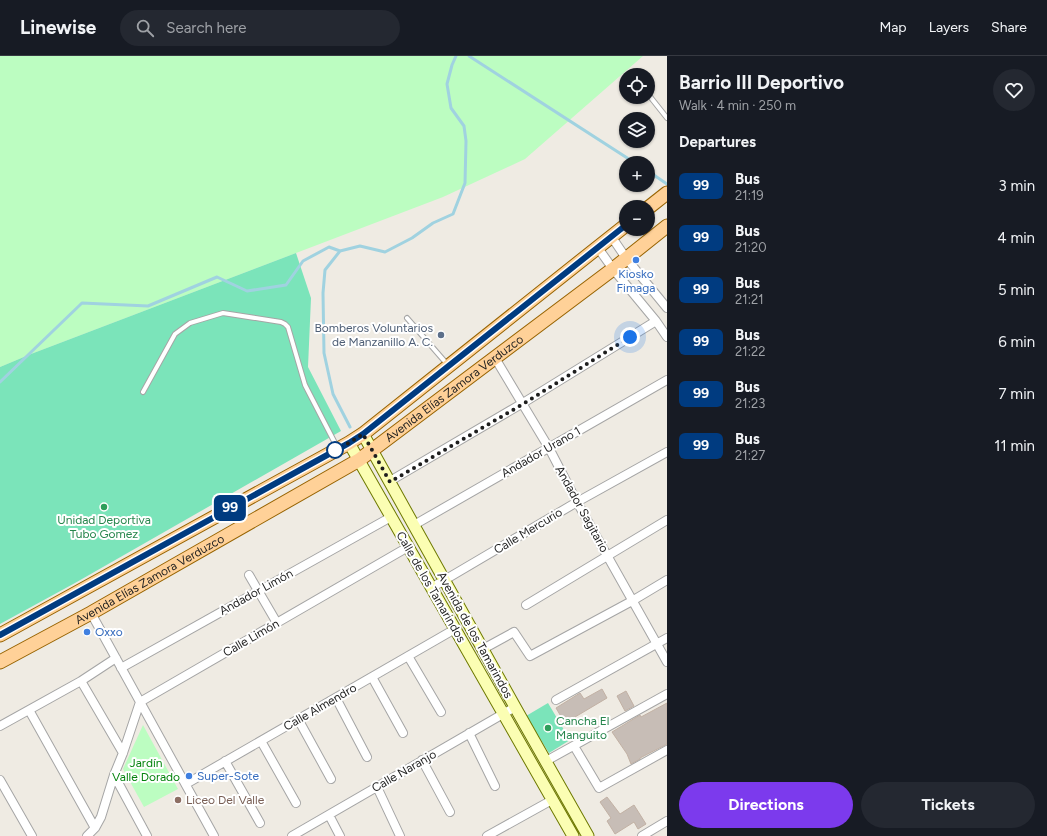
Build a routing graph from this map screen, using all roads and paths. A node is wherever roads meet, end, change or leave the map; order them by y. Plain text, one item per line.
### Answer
1 (655, 103) edge
2 (667, 118) edge
3 (667, 193) edge
4 (655, 202) edge
5 (667, 226) edge
6 (619, 230) edge
7 (611, 236) junction
8 (598, 248) junction
9 (626, 258) junction
10 (613, 269) junction
11 (667, 308) edge
12 (407, 318) dead end
13 (656, 321) junction
14 (667, 337) edge
15 (495, 358) junction
16 (448, 366) junction
17 (667, 380) edge
18 (143, 392) dead end
19 (523, 404) junction
20 (363, 434) junction
21 (343, 446) junction
22 (549, 448) junction
23 (372, 451) junction
24 (667, 452) edge
25 (358, 460) junction
26 (390, 482) junction
27 (577, 502) junction
28 (391, 517) junction
29 (667, 520) edge
30 (414, 525) junction
31 (408, 547) junction
32 (607, 555) junction
33 (249, 575) dead end
34 (445, 580) junction
35 (667, 580) edge
36 (431, 588) junction
37 (258, 591) junction
38 (632, 600) junction
39 (526, 605) dead end
40 (91, 613) junction
41 (277, 623) junction
42 (455, 629) junction
43 (0, 635) edge
44 (667, 638) edge
45 (657, 644) junction
46 (483, 649) junction
47 (408, 656) junction
48 (116, 658) junction
49 (0, 662) edge
50 (667, 662) edge
51 (121, 668) junction
52 (372, 677) junction
53 (81, 681) junction
54 (667, 694) edge
55 (336, 698) junction
56 (556, 700) dead end
57 (140, 702) junction
58 (515, 707) junction
59 (29, 710) junction
60 (440, 712) dead end
61 (503, 714) junction
62 (298, 719) junction
63 (0, 726) edge
64 (403, 733) dead end
65 (469, 733) junction
66 (261, 741) junction
67 (574, 746) junction
68 (667, 750) edge
69 (123, 753) junction
70 (367, 757) dead end
71 (422, 760) junction
72 (225, 762) junction
73 (546, 762) junction
74 (114, 774) junction
75 (331, 779) dead end
76 (0, 780) edge
77 (186, 784) junction
78 (495, 786) dead end
79 (377, 787) junction
80 (552, 800) junction
81 (296, 803) dead end
82 (450, 812) dead end
83 (329, 815) junction
84 (667, 821) edge
85 (260, 823) dead end
86 (94, 828) junction
87 (32, 836) edge
88 (87, 836) edge
89 (147, 836) edge
90 (214, 836) edge
91 (292, 836) edge
92 (340, 836) edge
93 (400, 836) edge
94 (487, 836) edge
95 (573, 836) edge
96 (588, 836) edge
97 (642, 836) edge

1 - 2 lane
3 - 4 main road
5 - 9 main road, Avenida Elías Zamora Verduzco
6 - 7 main road, Avenida Elías Zamora Verduzco
7 - 8 main road, Avenida Elías Zamora Verduzco
7 - 9 street
8 - 10 street
8 - 16 main road, Avenida Elías Zamora Verduzco
9 - 10 main road, Avenida Elías Zamora Verduzco
9 - 11 street
10 - 13 street
10 - 15 main road, Avenida Elías Zamora Verduzco
12 - 16 lane
13 - 14 street
13 - 19 street
15 - 19 street, Andador Sagitario
15 - 23 main road, Avenida Elías Zamora Verduzco
16 - 20 main road, Avenida Elías Zamora Verduzco
17 - 22 street, Andador Urano 1
18 - 21 lane
19 - 22 street, Andador Sagitario
19 - 26 street
20 - 21 main road, Avenida Elías Zamora Verduzco
20 - 23 street, Avenida de los Tamarindos
21 - 25 street, Calle de los Tamarindos
21 - 43 main road, Avenida Elías Zamora Verduzco
22 - 27 street, Andador Sagitario
22 - 30 street, Andador Urano 1
23 - 25 main road, Avenida Elías Zamora Verduzco
23 - 26 street, Avenida de los Tamarindos
24 - 27 street, Calle Mercurio
25 - 28 street, Calle de los Tamarindos
25 - 40 main road, Avenida Elías Zamora Verduzco
26 - 30 street, Avenida de los Tamarindos
27 - 32 street, Andador Sagitario
27 - 34 street, Calle Mercurio
28 - 31 street, Calle de los Tamarindos
28 - 37 street, Andador Limón
29 - 32 street
30 - 34 street, Avenida de los Tamarindos
31 - 36 street, Calle de los Tamarindos
31 - 41 street, Calle Limón
32 - 38 street, Andador Sagitario
32 - 39 street
33 - 37 street
34 - 36 street, Calle Mercurio
34 - 46 street, Avenida de los Tamarindos
35 - 38 street
36 - 42 street, Calle de los Tamarindos
37 - 41 street
37 - 51 street, Andador Limón
38 - 45 street, Andador Sagitario
38 - 46 street
40 - 48 street
40 - 49 main road, Avenida Elías Zamora Verduzco
41 - 57 street, Calle Limón
42 - 47 street, Calle Almendro
42 - 61 street, Calle de los Tamarindos
44 - 45 street
45 - 50 street, Andador Sagitario
45 - 56 street
46 - 58 street, Avenida de los Tamarindos
47 - 52 street, Calle Almendro
47 - 60 street
48 - 51 street
48 - 53 street
51 - 57 street
52 - 55 street, Calle Almendro
52 - 64 street
53 - 59 street
53 - 69 street
54 - 67 street
55 - 62 street, Calle Almendro
55 - 70 street
57 - 69 street
57 - 77 street
58 - 61 street, Calle Naranjo
58 - 73 street, Avenida de los Tamarindos
59 - 63 street
59 - 86 street
61 - 65 street, Calle Naranjo
61 - 80 street, Calle de los Tamarindos
62 - 66 street, Calle Almendro
62 - 75 street
65 - 71 street, Calle Naranjo
65 - 78 street
66 - 72 street, Calle Almendro
66 - 81 street
67 - 68 street
67 - 73 street
69 - 74 street
71 - 79 street, Calle Naranjo
71 - 82 street
72 - 77 street, Calle Almendro
72 - 85 street
73 - 96 street, Avenida de los Tamarindos
74 - 86 street
74 - 89 street
76 - 87 street
77 - 90 street
79 - 83 street, Calle Naranjo
79 - 93 street
80 - 94 street
80 - 95 street, Calle de los Tamarindos
83 - 91 street, Calle Naranjo
83 - 92 street
84 - 97 street
86 - 88 street

